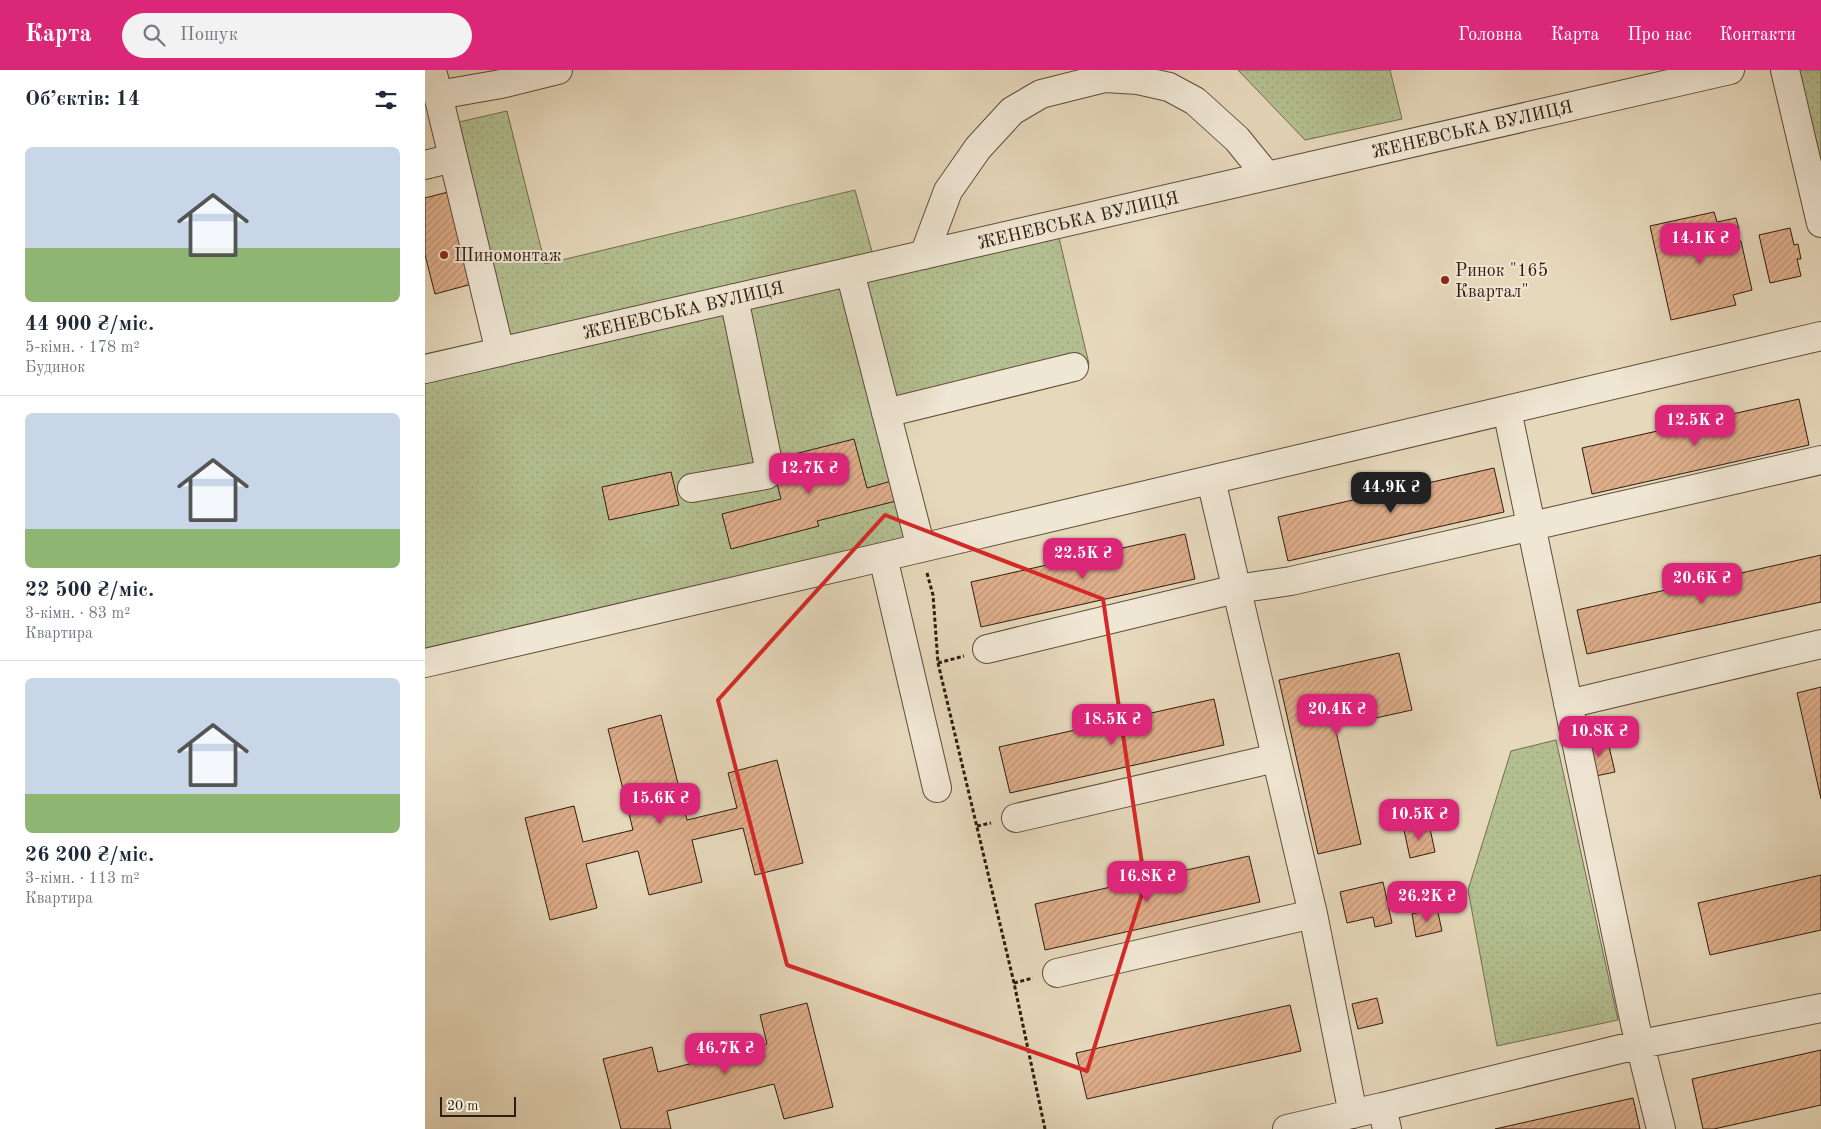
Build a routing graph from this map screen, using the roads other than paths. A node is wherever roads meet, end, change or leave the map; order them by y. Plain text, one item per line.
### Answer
1 (558, 70) edge
2 (1731, 70) edge
3 (1785, 70) edge
4 (435, 83) edge
5 (453, 158) junction
6 (425, 165) edge
7 (1267, 176) junction
8 (1821, 223) edge
9 (924, 255) junction
10 (850, 272) junction
11 (734, 298) junction
12 (1821, 336) edge
13 (500, 352) junction
14 (1075, 367) dead end
15 (425, 369) edge
16 (1507, 410) junction
17 (885, 413) junction
18 (1821, 460) edge
19 (1211, 480) junction
20 (692, 488) dead end
21 (1531, 526) junction
22 (921, 548) junction
23 (883, 557) junction
24 (1236, 588) junction
25 (1821, 644) edge
26 (987, 649) dead end
27 (425, 663) edge
28 (1568, 704) junction
29 (1276, 758) junction
30 (937, 788) dead end
31 (1016, 818) dead end
32 (1313, 914) junction
33 (1057, 973) dead end
34 (1821, 1008) edge
35 (1641, 1044) junction
36 (1353, 1114) junction
37 (1385, 1118) edge
38 (1287, 1129) edge
39 (1661, 1129) edge

1 - 4 street
2 - 7 street, ЖЕНЕВСЬКА ВУЛИЦЯ
3 - 8 street
4 - 5 street
5 - 6 street
5 - 13 street
7 - 9 street, ЖЕНЕВСЬКА ВУЛИЦЯ
7 - 9 street
9 - 10 street, ЖЕНЕВСЬКА ВУЛИЦЯ
10 - 11 street, ЖЕНЕВСЬКА ВУЛИЦЯ
10 - 17 street
11 - 13 street, ЖЕНЕВСЬКА ВУЛИЦЯ
11 - 20 street
12 - 16 street
13 - 15 street, ЖЕНЕВСЬКА ВУЛИЦЯ
14 - 17 street
16 - 19 street
16 - 21 street
17 - 22 street
18 - 21 street
19 - 22 street
19 - 24 street
21 - 24 street
21 - 28 street
22 - 23 street
23 - 27 street
23 - 30 street
24 - 26 street
24 - 29 street
25 - 28 street
28 - 35 street
29 - 31 street
29 - 32 street
32 - 33 street
32 - 36 street
34 - 35 street
35 - 37 street
35 - 39 street
36 - 37 street
36 - 38 street

